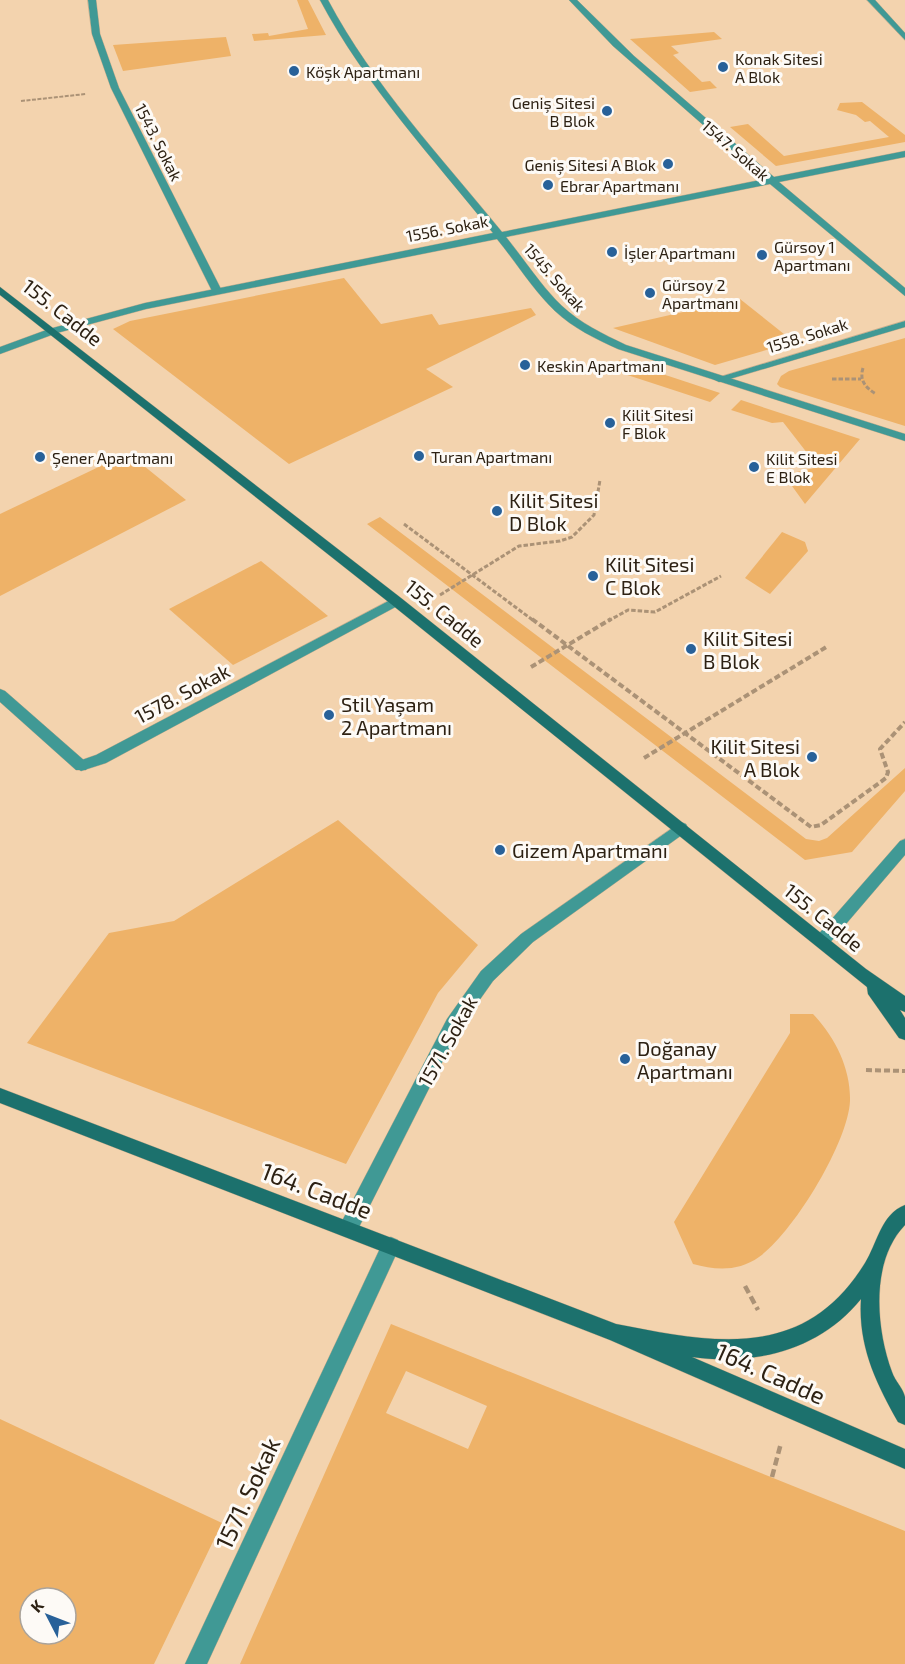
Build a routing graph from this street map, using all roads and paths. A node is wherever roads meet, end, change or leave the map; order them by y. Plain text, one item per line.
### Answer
1 (92, 0) edge
2 (324, 0) edge
3 (573, 0) edge
4 (871, 0) edge
5 (905, 38) edge
6 (117, 91) junction
7 (21, 101) dead end
8 (905, 154) edge
9 (770, 180) junction
10 (499, 234) junction
11 (0, 290) edge
12 (217, 291) junction
13 (905, 293) edge
14 (905, 324) edge
15 (52, 331) junction
16 (0, 351) edge
17 (869, 362) dead end
18 (719, 379) junction
19 (828, 379) dead end
20 (861, 379) junction
21 (881, 397) dead end
22 (905, 438) edge
23 (600, 480) dead end
24 (404, 524) dead end
25 (472, 575) junction
26 (722, 576) dead end
27 (437, 597) dead end
28 (396, 601) junction
29 (566, 645) junction
30 (828, 646) dead end
31 (529, 668) dead end
32 (0, 694) edge
33 (905, 722) edge
34 (683, 734) junction
35 (644, 758) dead end
36 (681, 828) junction
37 (905, 845) edge
38 (822, 941) junction
39 (860, 974) junction
40 (905, 1005) edge
41 (905, 1033) edge
42 (866, 1070) dead end
43 (905, 1071) edge
44 (0, 1095) edge
45 (905, 1213) edge
46 (348, 1229) junction
47 (391, 1246) junction
48 (872, 1269) junction
49 (616, 1333) junction
50 (905, 1414) edge
51 (905, 1459) edge
52 (196, 1664) edge

1 - 6 street, 1543. Sokak
2 - 10 street, 1545. Sokak
3 - 9 street, 1547. Sokak
4 - 5 street
6 - 7 path
6 - 12 street, 1543. Sokak
8 - 9 street, 1556. Sokak
9 - 10 street, 1556. Sokak
9 - 13 street, 1547. Sokak
10 - 12 street, 1556. Sokak
10 - 18 street, 1545. Sokak
11 - 15 street, 155. Cadde
12 - 15 street, 1556. Sokak
14 - 18 street, 1558. Sokak
15 - 16 street, 1556. Sokak
15 - 28 street, 155. Cadde
17 - 20 path
18 - 22 street, 1545. Sokak
19 - 20 path
20 - 21 path
23 - 25 path
24 - 25 path
25 - 27 path
25 - 29 path
26 - 29 path
28 - 32 street, 1578. Sokak
28 - 36 street, 155. Cadde
29 - 31 path
29 - 34 path
30 - 34 path
33 - 34 path
34 - 35 path
36 - 38 street, 155. Cadde
36 - 46 street, 1571. Sokak
37 - 38 street
38 - 39 street, 155. Cadde
39 - 40 street, 155. Cadde
39 - 41 street, 155. Cadde
42 - 43 path
44 - 46 street, 164. Cadde
45 - 48 street
46 - 47 street, 164. Cadde
47 - 49 street, 164. Cadde
47 - 52 street, 1571. Sokak
48 - 49 street, 164. Cadde
48 - 50 street
49 - 51 street, 164. Cadde

